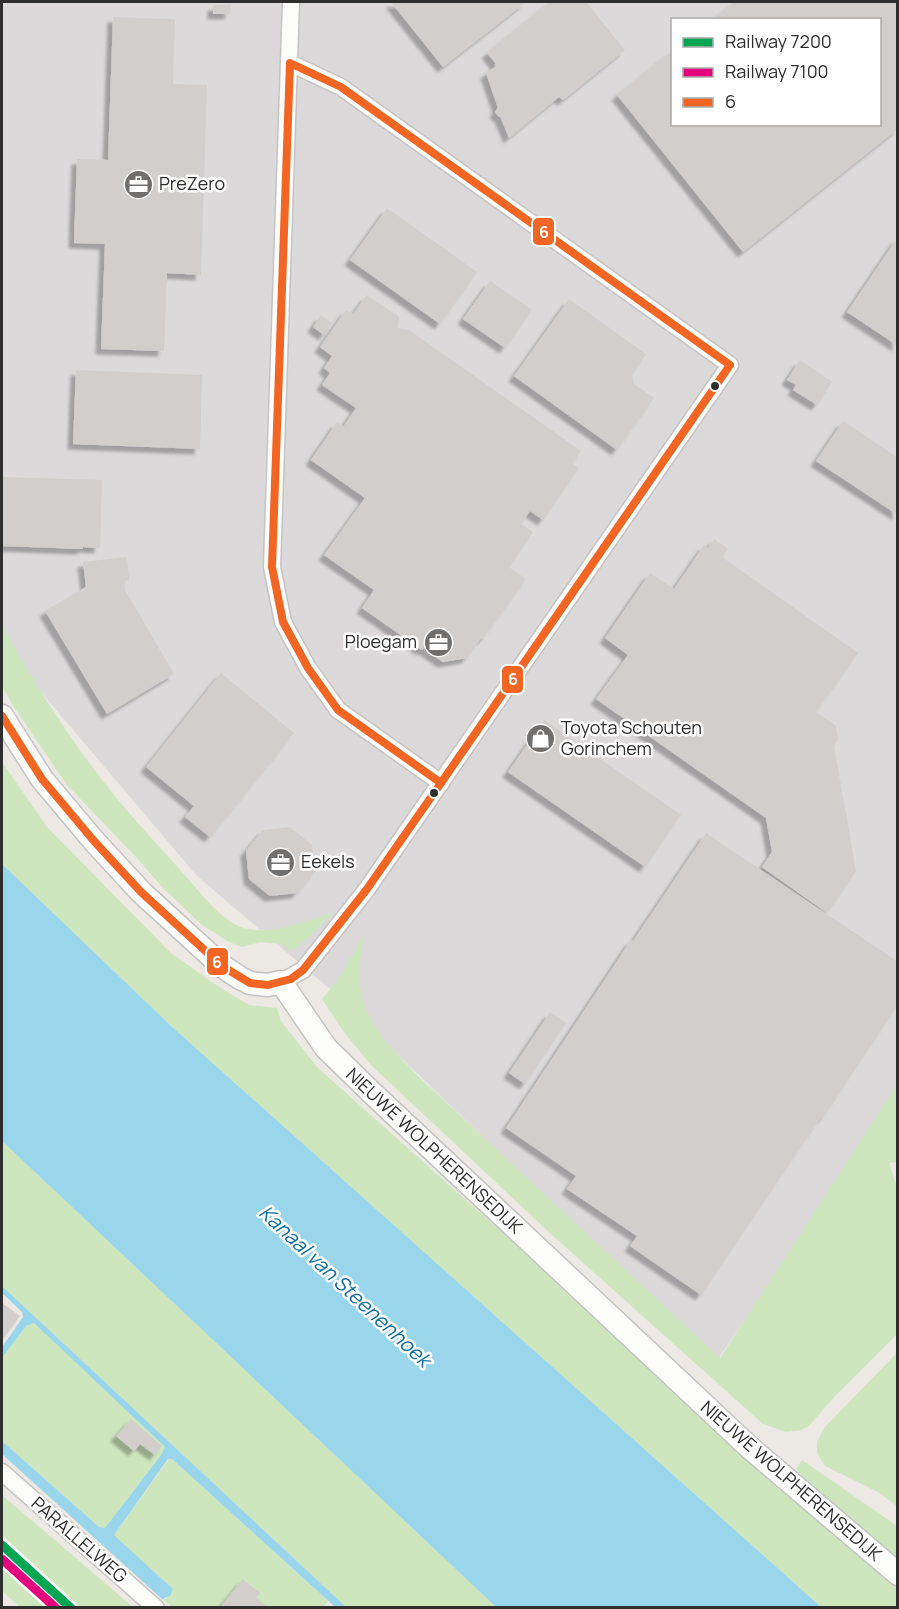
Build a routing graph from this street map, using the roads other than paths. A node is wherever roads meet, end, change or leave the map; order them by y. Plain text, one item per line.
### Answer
1 (291, 2) edge
2 (290, 63) junction
3 (2, 716) edge
4 (441, 783) junction
5 (281, 982) junction
6 (2, 1472) edge
7 (897, 1574) edge
8 (156, 1608) edge

1 - 2 street
2 - 4 street
2 - 4 street
3 - 5 street
4 - 5 street
5 - 7 street, NIEUWE WOLPHERENSEDIJK
6 - 8 street, PARALLELWEG

